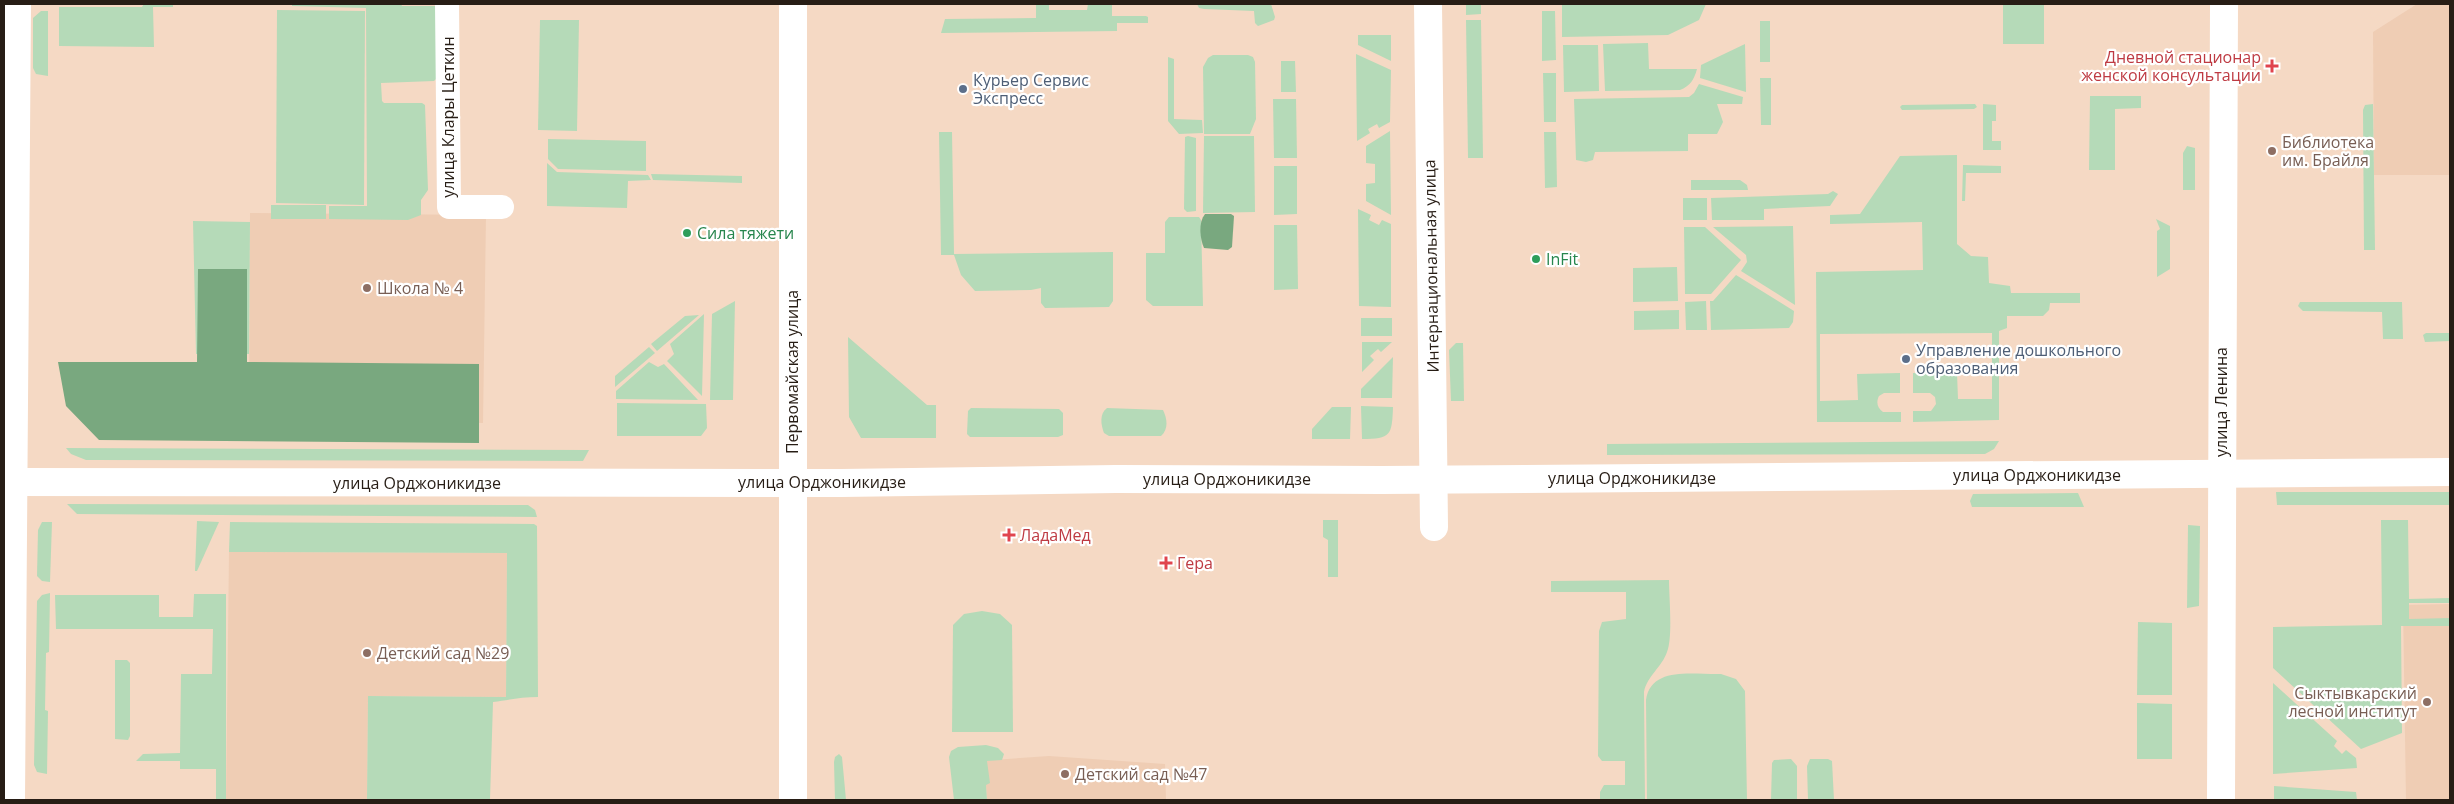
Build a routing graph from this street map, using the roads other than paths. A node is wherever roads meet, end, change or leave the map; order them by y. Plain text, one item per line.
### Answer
1 (16, 4) edge
2 (447, 4) edge
3 (792, 4) edge
4 (1428, 4) edge
5 (2224, 4) edge
6 (502, 207) dead end
7 (2450, 472) edge
8 (2221, 473) junction
9 (1434, 479) junction
10 (9, 482) edge
11 (792, 482) junction
12 (1434, 527) dead end
13 (11, 800) edge
14 (793, 800) edge
15 (2221, 800) edge

1 - 10 main road
2 - 6 street, улица Клары Цеткин
3 - 11 main road, Первомайская улица
4 - 9 main road, Интернациональная улица
5 - 8 main road, улица Ленина
7 - 8 main road, улица Орджоникидзе
8 - 9 main road, улица Орджоникидзе
8 - 15 main road, улица Ленина
9 - 11 main road, улица Орджоникидзе
9 - 12 main road, Интернациональная улица
10 - 11 main road, улица Орджоникидзе
10 - 13 main road
11 - 14 main road, Первомайская улица

